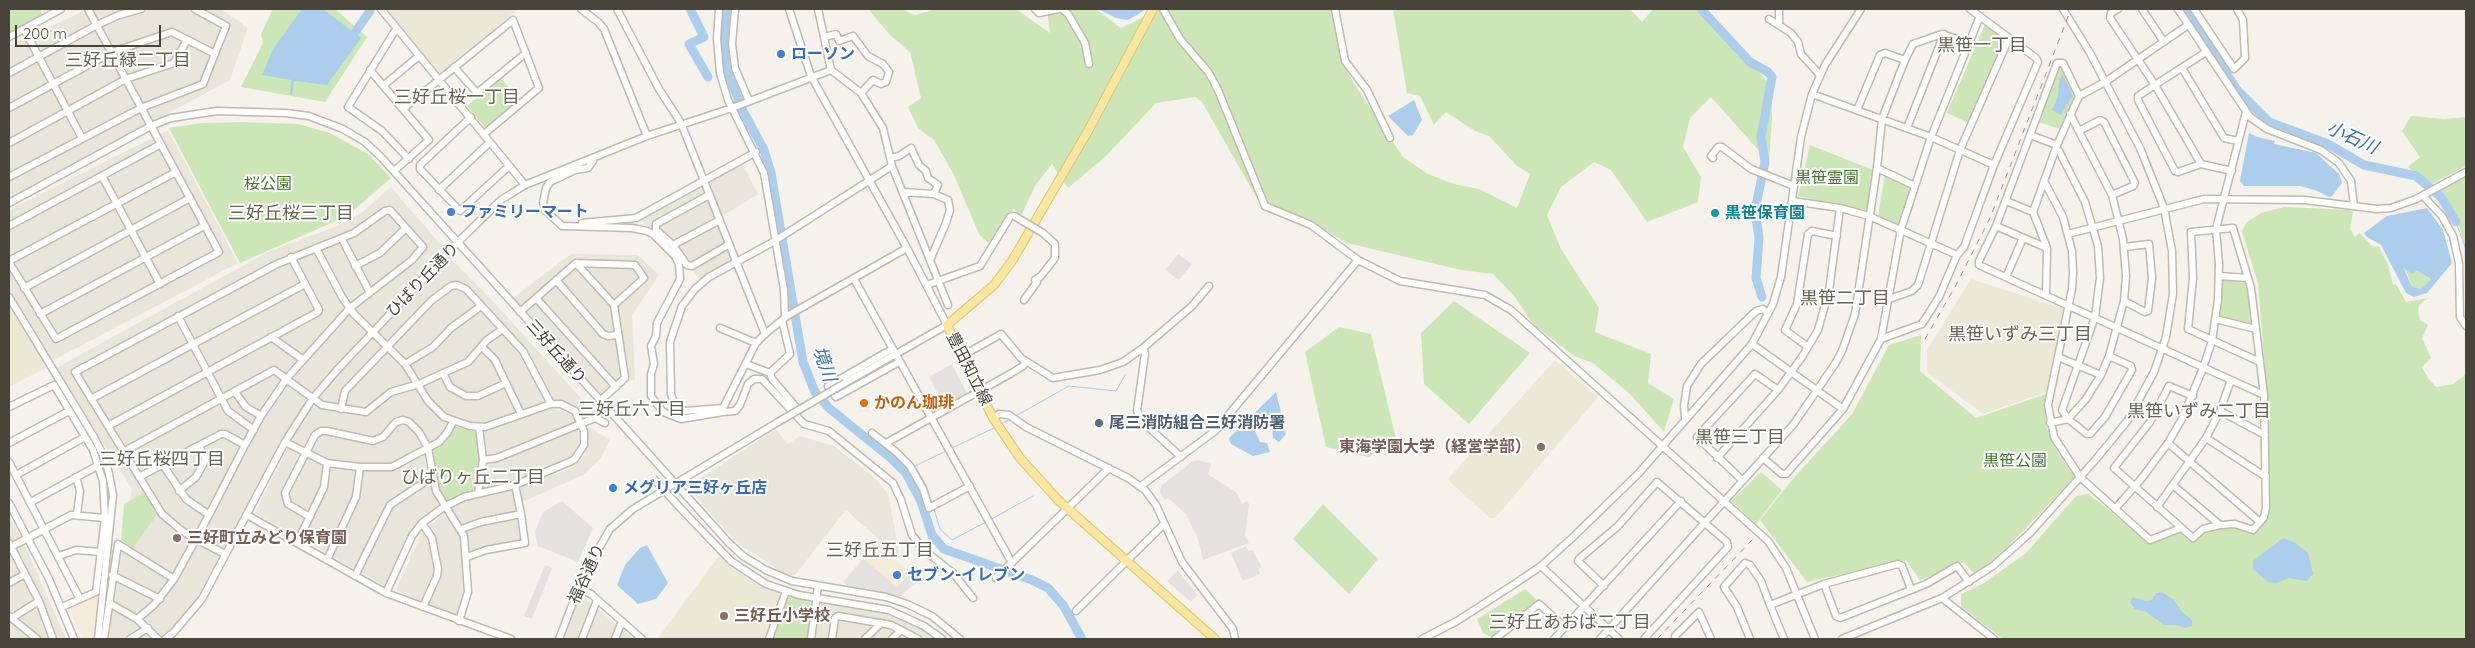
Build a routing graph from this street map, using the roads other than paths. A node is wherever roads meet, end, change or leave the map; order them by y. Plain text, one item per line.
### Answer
1 (61, 9) edge
2 (88, 9) edge
3 (140, 9) edge
4 (195, 9) edge
5 (382, 9) edge
6 (581, 9) edge
7 (617, 9) edge
8 (718, 9) edge
9 (734, 9) edge
10 (789, 9) edge
11 (818, 9) edge
12 (1035, 9) edge
13 (1060, 9) edge
14 (1153, 9) edge
15 (1163, 9) edge
16 (1335, 9) edge
17 (1779, 9) edge
18 (1861, 9) edge
19 (1970, 9) edge
20 (2063, 9) edge
21 (2118, 9) edge
22 (2142, 9) edge
23 (2178, 9) edge
24 (2194, 9) edge
25 (2237, 9) edge
26 (1980, 16) junction
27 (1769, 19) dead end
28 (1779, 24) junction
29 (97, 25) junction
30 (2188, 25) junction
31 (24, 29) junction
32 (396, 29) junction
33 (1944, 34) junction
34 (9, 37) edge
35 (825, 37) junction
36 (2009, 38) junction
37 (187, 40) junction
38 (2164, 42) junction
39 (1969, 43) junction
40 (112, 52) junction
41 (2206, 52) junction
42 (526, 53) junction
43 (215, 54) junction
44 (419, 56) junction
45 (38, 57) junction
46 (2138, 59) junction
47 (1905, 60) junction
48 (1089, 64) dead end
49 (454, 67) junction
50 (2182, 68) junction
51 (370, 70) junction
52 (831, 70) junction
53 (9, 73) edge
54 (1820, 75) junction
55 (811, 76) junction
56 (126, 79) junction
57 (439, 79) junction
58 (2105, 82) junction
59 (52, 84) junction
60 (384, 85) junction
61 (2156, 85) junction
62 (861, 93) junction
63 (1812, 94) junction
64 (2079, 96) junction
65 (749, 101) junction
66 (9, 108) edge
67 (141, 108) junction
68 (732, 108) junction
69 (403, 109) junction
70 (1857, 110) junction
71 (68, 111) junction
72 (2246, 112) junction
73 (2070, 114) junction
74 (471, 117) junction
75 (1882, 119) junction
76 (681, 124) junction
77 (151, 126) junction
78 (1908, 128) junction
79 (2079, 130) junction
80 (484, 134) junction
81 (2030, 135) junction
82 (647, 136) junction
83 (1932, 137) junction
84 (82, 138) junction
85 (1390, 138) dead end
86 (2238, 141) junction
87 (490, 142) junction
88 (9, 143) edge
89 (160, 144) junction
90 (2056, 147) junction
91 (1960, 150) junction
92 (756, 152) junction
93 (890, 158) junction
94 (1713, 158) dead end
95 (409, 159) junction
96 (593, 161) dead end
97 (2201, 164) junction
98 (1994, 165) junction
99 (509, 166) junction
100 (892, 166) junction
101 (1878, 168) junction
102 (394, 171) junction
103 (2232, 171) junction
104 (176, 172) junction
105 (2466, 172) edge
106 (102, 176) junction
107 (9, 177) edge
108 (869, 179) junction
109 (2044, 181) junction
110 (704, 182) junction
111 (525, 185) junction
112 (1794, 186) junction
113 (1915, 186) junction
114 (439, 190) junction
115 (903, 192) junction
116 (934, 194) junction
117 (709, 195) junction
118 (2112, 195) junction
119 (2423, 196) junction
120 (190, 198) junction
121 (2223, 200) junction
122 (1792, 201) junction
123 (2006, 201) junction
124 (9, 203) edge
125 (116, 203) junction
126 (2354, 206) junction
127 (1840, 208) junction
128 (2164, 208) junction
129 (2033, 212) junction
130 (1869, 216) junction
131 (2119, 220) junction
132 (718, 221) junction
133 (573, 224) dead end
134 (9, 226) edge
135 (204, 226) junction
136 (1996, 226) junction
137 (2093, 227) junction
138 (406, 228) junction
139 (1901, 229) junction
140 (2216, 229) junction
141 (131, 230) junction
142 (2068, 234) junction
143 (1837, 236) junction
144 (2023, 238) junction
145 (342, 239) junction
146 (776, 239) junction
147 (458, 242) junction
148 (1931, 243) junction
149 (673, 245) junction
150 (728, 245) junction
151 (2125, 247) junction
152 (316, 248) junction
153 (907, 248) junction
154 (2047, 248) junction
155 (1957, 255) junction
156 (146, 257) junction
157 (291, 257) junction
158 (734, 260) junction
159 (930, 260) junction
160 (1358, 260) junction
161 (9, 261) edge
162 (576, 263) junction
163 (355, 266) junction
164 (2219, 276) junction
165 (2006, 277) junction
166 (2248, 278) junction
167 (854, 279) junction
168 (556, 280) junction
169 (938, 281) junction
170 (160, 284) junction
171 (305, 284) junction
172 (927, 285) junction
173 (1209, 286) dead end
174 (24, 288) junction
175 (370, 293) junction
176 (2046, 295) junction
177 (9, 297) edge
178 (536, 298) junction
179 (1889, 299) junction
180 (1024, 300) dead end
181 (2124, 301) junction
182 (614, 305) junction
183 (948, 305) dead end
184 (481, 306) junction
185 (2069, 306) junction
186 (350, 308) junction
187 (520, 312) junction
188 (40, 314) junction
189 (1768, 314) junction
190 (178, 316) junction
191 (2095, 317) junction
192 (785, 318) junction
193 (2215, 319) junction
194 (947, 325) junction
195 (2466, 326) edge
196 (720, 328) dead end
197 (2117, 328) junction
198 (503, 329) junction
199 (2256, 329) junction
200 (372, 332) junction
201 (764, 334) junction
202 (618, 335) junction
203 (271, 337) junction
204 (1881, 339) junction
205 (2212, 341) junction
206 (756, 343) junction
207 (1752, 344) junction
208 (192, 345) junction
209 (482, 346) junction
210 (387, 347) junction
211 (1808, 347) junction
212 (1143, 348) junction
213 (2162, 349) junction
214 (894, 352) junction
215 (962, 356) junction
216 (2110, 356) junction
217 (2058, 357) junction
218 (302, 359) junction
219 (899, 362) junction
220 (1026, 362) junction
221 (2260, 362) junction
222 (405, 364) junction
223 (746, 364) junction
224 (2079, 366) junction
225 (2203, 368) junction
226 (207, 372) junction
227 (1791, 372) junction
228 (443, 373) junction
229 (770, 373) junction
230 (2100, 375) junction
231 (287, 378) junction
232 (2231, 380) junction
233 (506, 383) junction
234 (419, 384) junction
235 (616, 387) junction
236 (980, 390) junction
237 (1778, 390) junction
238 (1817, 391) junction
239 (235, 392) junction
240 (2264, 395) junction
241 (2193, 396) junction
242 (313, 398) junction
243 (91, 399) junction
244 (221, 399) junction
245 (600, 401) junction
246 (551, 404) junction
247 (9, 407) edge
248 (796, 407) dead end
249 (341, 409) junction
250 (1843, 409) junction
251 (723, 410) junction
252 (69, 411) junction
253 (2220, 411) junction
254 (522, 414) junction
255 (261, 416) junction
256 (931, 417) junction
257 (994, 418) junction
258 (1686, 419) junction
259 (2068, 419) junction
260 (453, 422) junction
261 (605, 423) dead end
262 (2050, 423) junction
263 (582, 425) junction
264 (108, 426) junction
265 (479, 427) junction
266 (254, 430) junction
267 (872, 433) dead end
268 (2265, 435) junction
269 (85, 437) junction
270 (2206, 438) junction
271 (285, 442) junction
272 (9, 443) edge
273 (886, 443) junction
274 (2168, 443) junction
275 (245, 445) junction
276 (200, 446) junction
277 (1662, 446) junction
278 (428, 448) junction
279 (123, 452) junction
280 (306, 453) junction
281 (1181, 457) junction
282 (1717, 458) junction
283 (1763, 458) junction
284 (483, 460) junction
285 (9, 462) edge
286 (327, 462) junction
287 (2190, 462) junction
288 (99, 465) junction
289 (163, 465) junction
290 (360, 467) junction
291 (1109, 468) junction
292 (16, 475) junction
293 (76, 477) junction
294 (139, 477) junction
295 (432, 477) junction
296 (2080, 477) junction
297 (2266, 477) junction
298 (653, 478) dead end
299 (1743, 481) junction
300 (676, 482) junction
301 (514, 484) junction
302 (970, 486) junction
303 (1140, 486) junction
304 (2174, 486) junction
305 (2134, 487) junction
306 (179, 491) junction
307 (478, 492) junction
308 (1681, 501) junction
309 (1724, 501) junction
310 (31, 502) junction
311 (9, 503) edge
312 (444, 507) junction
313 (2157, 507) junction
314 (1068, 509) junction
315 (2115, 509) junction
316 (77, 514) junction
317 (522, 514) junction
318 (209, 515) junction
319 (247, 515) junction
320 (310, 517) junction
321 (105, 518) junction
322 (2260, 522) junction
323 (1706, 523) junction
324 (422, 524) junction
325 (1164, 524) junction
326 (2220, 525) junction
327 (44, 528) junction
328 (2181, 528) junction
329 (461, 529) junction
330 (27, 538) junction
331 (196, 539) junction
332 (297, 543) junction
333 (9, 546) edge
334 (101, 552) junction
335 (225, 554) junction
336 (59, 556) junction
337 (467, 557) junction
338 (326, 560) junction
339 (1126, 562) junction
340 (1011, 564) junction
341 (1541, 566) junction
342 (25, 574) junction
343 (112, 575) junction
344 (355, 576) junction
345 (997, 577) dead end
346 (174, 579) junction
347 (1970, 582) junction
348 (9, 583) edge
349 (1824, 584) junction
350 (818, 586) junction
351 (1604, 586) junction
352 (578, 589) junction
353 (1911, 589) junction
354 (786, 592) junction
355 (386, 593) junction
356 (1797, 593) junction
357 (973, 598) dead end
358 (1942, 598) junction
359 (160, 599) junction
360 (80, 600) junction
361 (597, 600) junction
362 (39, 601) junction
363 (109, 603) junction
364 (1770, 605) junction
365 (423, 607) junction
366 (1585, 607) junction
367 (62, 608) junction
368 (1076, 611) dead end
369 (10, 617) edge
370 (137, 619) junction
371 (459, 621) junction
372 (622, 621) junction
373 (881, 623) junction
374 (1565, 627) junction
375 (148, 628) junction
376 (901, 630) junction
377 (1609, 630) junction
378 (51, 638) edge
379 (1675, 638) edge
380 (37, 639) edge
381 (74, 639) edge
382 (98, 639) edge
383 (104, 639) edge
384 (130, 639) edge
385 (158, 639) edge
386 (165, 639) edge
387 (510, 639) edge
388 (559, 639) edge
389 (582, 639) edge
390 (615, 639) edge
391 (642, 639) edge
392 (769, 639) edge
393 (810, 639) edge
394 (832, 639) edge
395 (865, 639) edge
396 (892, 639) edge
397 (918, 639) edge
398 (942, 639) edge
399 (960, 639) edge
400 (1215, 639) edge
401 (1235, 639) edge
402 (1422, 639) edge
403 (1496, 639) edge
404 (1554, 639) edge
405 (1600, 639) edge
406 (1619, 639) edge
407 (1644, 639) edge
408 (1711, 639) edge
409 (1750, 639) edge
410 (1784, 639) edge
411 (1815, 639) edge
412 (1842, 639) edge
413 (1994, 639) edge

1 - 31 street
2 - 29 street
3 - 29 street
4 - 43 street
5 - 32 street
6 - 82 street
7 - 76 street
8 - 68 street
9 - 65 street
10 - 55 street
11 - 35 street
12 - 13 street
13 - 48 street
14 - 194 main road, 豊田知立線
15 - 160 street
16 - 85 street
17 - 28 street
18 - 54 street
19 - 26 street
20 - 58 street
21 - 46 street
22 - 38 street
23 - 30 street
24 - 25 street
26 - 36 street
26 - 39 street
27 - 28 street
28 - 54 street
29 - 40 street
29 - 45 street
30 - 38 street
30 - 41 street
31 - 34 street
31 - 45 street
32 - 44 street
32 - 51 street
33 - 39 street
33 - 47 street
33 - 78 street
35 - 52 street
35 - 62 street
36 - 91 street
36 - 98 street
37 - 40 street
37 - 43 street
37 - 56 street
38 - 46 street
39 - 83 street
40 - 56 street
40 - 59 street
41 - 50 street
41 - 72 street
42 - 49 street
42 - 49 street
42 - 80 street
43 - 67 street
44 - 57 street
44 - 60 street
45 - 53 street
45 - 59 street
46 - 58 street
46 - 61 street
47 - 70 street
47 - 75 street
49 - 57 street
50 - 61 street
50 - 86 street
51 - 60 street
51 - 95 street
52 - 55 street, ひばり丘通り
52 - 62 street
54 - 63 street
55 - 65 street, ひばり丘通り
55 - 108 street
56 - 67 street
56 - 71 street
57 - 69 street
57 - 74 street
58 - 64 street
58 - 128 street
59 - 66 street
59 - 71 street
60 - 69 street
61 - 97 street
61 - 97 street
62 - 93 street
63 - 70 street
63 - 112 street
64 - 73 street
64 - 81 street
65 - 68 street, ひばり丘通り
67 - 77 street
67 - 84 street
68 - 76 street, ひばり丘通り
68 - 92 street
69 - 95 street
70 - 75 street
71 - 84 street
71 - 88 street
72 - 86 street
72 - 126 street
73 - 79 street
73 - 90 street
74 - 80 street
74 - 114 street
75 - 78 street
75 - 101 street
76 - 82 street, ひばり丘通り
76 - 110 street
77 - 89 street
77 - 102 street, 三好丘通り
77 - 124 street, 三好丘通り
78 - 83 street
79 - 118 street
79 - 118 street
80 - 87 street
81 - 90 street
81 - 123 street
82 - 111 street, ひばり丘通り
83 - 91 street
83 - 113 street
84 - 107 street
86 - 103 street
87 - 99 street
87 - 114 street
89 - 104 street
89 - 106 street
90 - 109 street
90 - 137 street
91 - 98 street
91 - 148 street
92 - 110 street
92 - 146 street
93 - 100 street
93 - 116 street
94 - 112 street
95 - 102 street
96 - 251 street
97 - 103 street
98 - 155 street
99 - 111 street
99 - 114 street
100 - 108 street
100 - 115 street
101 - 113 street
101 - 130 street
102 - 147 street, 三好丘通り
103 - 121 street
104 - 120 street
104 - 125 street
105 - 119 street
106 - 125 street
106 - 134 street
108 - 146 street
108 - 153 street
109 - 129 street
109 - 142 street
110 - 117 street
110 - 133 street
111 - 147 street, ひばり丘通り
112 - 122 street
113 - 139 street
115 - 116 street
115 - 159 street
116 - 159 street
117 - 132 street
117 - 149 street
118 - 131 street
119 - 126 street
119 - 195 street
120 - 135 street
120 - 141 street
121 - 126 street
121 - 128 street
121 - 140 street
122 - 127 street
122 - 189 street
123 - 129 street
123 - 136 street
125 - 141 street
125 - 161 street
127 - 130 street
127 - 143 street
128 - 131 street
128 - 213 street
129 - 154 street
130 - 139 street
130 - 238 street
131 - 137 street
131 - 151 street
132 - 149 street
132 - 150 street
135 - 156 street
135 - 170 street
136 - 144 street
136 - 165 street
137 - 142 street
137 - 191 street
138 - 145 street
138 - 163 street
138 - 175 street
139 - 148 street
139 - 179 street
140 - 164 street
140 - 166 street
140 - 205 street
141 - 156 street
141 - 174 street
142 - 185 street
143 - 211 street
143 - 211 street
144 - 154 street
144 - 165 street
145 - 152 street
145 - 163 street
146 - 158 street
146 - 192 street
147 - 187 street, 三好丘通り
147 - 200 street, ひばり丘通り
148 - 155 street
148 - 179 street
149 - 150 street
150 - 158 street
151 - 181 street
151 - 181 street
152 - 157 street
152 - 186 street
153 - 167 street
153 - 172 street
154 - 176 street
155 - 204 street
156 - 170 street
156 - 188 street
157 - 171 street
157 - 190 street
158 - 201 street
158 - 251 street
159 - 169 street
160 - 277 street
160 - 281 street
161 - 174 street
162 - 168 street
162 - 182 street
162 - 182 street
163 - 175 street
164 - 166 street
164 - 193 street
165 - 176 street
166 - 199 street
167 - 192 street
167 - 214 street
168 - 178 street
168 - 202 street
169 - 172 street
169 - 180 street, bridge
169 - 183 street
170 - 188 street
171 - 203 street
171 - 208 street
172 - 194 street
173 - 212 street
174 - 188 street
175 - 186 street
176 - 185 street
177 - 382 street
178 - 187 street
178 - 235 street
179 - 204 street
181 - 197 street
182 - 202 street
184 - 198 street
184 - 210 street
184 - 222 street
185 - 191 street
185 - 217 street
186 - 200 street
186 - 218 street
187 - 245 street, 三好丘通り
189 - 207 street
189 - 258 street
190 - 208 street
190 - 243 street
191 - 197 street
191 - 224 street
192 - 201 street
192 - 229 street
193 - 199 street
193 - 205 street
194 - 214 street
194 - 215 main road, 豊田知立線
196 - 206 street
197 - 213 street
197 - 216 street
198 - 209 street
198 - 246 street
199 - 221 street
200 - 210 street
200 - 242 street, ひばり丘通り
201 - 206 street
202 - 235 street
203 - 218 street
203 - 226 street
204 - 250 street
205 - 221 street
205 - 225 street
206 - 223 street
207 - 227 street
207 - 258 street
208 - 226 street
208 - 243 street
209 - 228 street
209 - 233 street
210 - 222 street
210 - 249 street
211 - 227 street
212 - 220 street
212 - 281 street
213 - 225 street
213 - 296 street
214 - 219 street
214 - 219 street
214 - 300 street, 福谷通り, bridge
215 - 220 street
215 - 236 main road, 豊田知立線
216 - 230 street
216 - 259 street
217 - 224 street
217 - 262 street
218 - 231 street
219 - 256 street
220 - 236 street
221 - 240 street
222 - 234 street
223 - 229 street
223 - 251 street
224 - 230 street
224 - 259 street
225 - 232 street
225 - 241 street
226 - 244 street
226 - 264 street
227 - 237 street
227 - 238 street
228 - 233 street
228 - 234 street
229 - 248 street
230 - 259 street
231 - 239 street
231 - 242 street
231 - 255 street
232 - 240 street
232 - 253 street
233 - 254 street
234 - 249 street
234 - 260 street
235 - 245 street
236 - 256 street
236 - 257 main road, 豊田知立線
237 - 282 street
237 - 282 street
238 - 250 street
238 - 283 street
239 - 244 street
239 - 255 street
240 - 268 street
241 - 274 street
241 - 305 street
242 - 249 street
242 - 271 street, ひばり丘通り
243 - 264 street
244 - 266 street
244 - 279 street
245 - 300 street, 三好丘通り
246 - 254 street
246 - 263 street
247 - 252 street
250 - 283 street
251 - 357 street
252 - 269 street
252 - 272 street
253 - 268 street
253 - 270 street
254 - 265 street
255 - 266 street
256 - 273 street
256 - 302 street
257 - 291 street
257 - 314 main road, 豊田知立線
258 - 277 street
259 - 262 street
260 - 265 street
260 - 278 street
261 - 263 street
262 - 296 street
263 - 284 street
263 - 301 street
264 - 279 street
265 - 284 street
266 - 275 street
267 - 273 street
268 - 297 street
269 - 288 street
269 - 292 street
270 - 287 street
270 - 297 street
271 - 280 street
271 - 319 street, ひばり丘通り
273 - 302 street
274 - 287 street
274 - 305 street
275 - 276 street
275 - 318 street
276 - 289 street
276 - 306 street
277 - 309 street
277 - 341 street
278 - 280 street
278 - 290 street
278 - 295 street
279 - 294 street
280 - 286 street
280 - 320 street
281 - 303 street
282 - 299 street
283 - 299 street
284 - 307 street
285 - 292 street
286 - 290 street
286 - 320 street
287 - 304 street
287 - 322 street
288 - 293 street
288 - 321 street
289 - 294 street
289 - 306 street
290 - 338 street
291 - 303 street
291 - 314 street
292 - 310 street
293 - 310 street
293 - 316 street
294 - 331 street
295 - 312 street
295 - 344 street
296 - 315 street
296 - 347 street
297 - 322 street
298 - 354 street, bridge
299 - 309 street
300 - 350 street, 三好丘通り
300 - 352 street, 福谷通り
301 - 307 street
301 - 317 street
302 - 340 street
303 - 325 street
304 - 313 street
304 - 326 street
305 - 313 street
305 - 315 street
306 - 318 street
307 - 312 street
308 - 323 street
308 - 351 street
308 - 351 street
309 - 323 street
309 - 356 street
310 - 327 street
311 - 330 street
312 - 324 street
312 - 329 street
313 - 328 street
314 - 339 main road, 豊田知立線
314 - 340 street
315 - 328 street
316 - 321 street
316 - 327 street
317 - 329 street
317 - 337 street
318 - 331 street
319 - 332 street
319 - 335 street, ひばり丘通り
320 - 332 street
321 - 334 street
322 - 326 street
323 - 377 street
323 - 407 street
324 - 355 street
324 - 365 street
325 - 339 street
325 - 401 street
326 - 328 street
327 - 330 street
327 - 336 street
329 - 337 street
330 - 333 street
330 - 367 street
331 - 335 street
331 - 346 street
332 - 338 street
333 - 342 street
334 - 336 street
334 - 360 street
335 - 386 street, ひばり丘通り
336 - 360 street
337 - 371 street
338 - 344 street
339 - 368 street
339 - 400 main road, 豊田知立線
340 - 345 street
341 - 366 street
341 - 402 street
342 - 348 street
342 - 362 street
343 - 346 street
343 - 359 street
343 - 363 street
344 - 355 street
346 - 359 street
347 - 353 street
347 - 358 street
349 - 353 street
349 - 353 street
349 - 356 street
350 - 393 street
350 - 399 street, 三好丘通り
351 - 366 street
352 - 361 street
352 - 388 street, 福谷通り
354 - 392 street
354 - 398 street
355 - 365 street
356 - 364 street
356 - 411 street
358 - 412 street
358 - 413 street
359 - 370 street
360 - 367 street
361 - 372 street
361 - 389 street
362 - 369 street
362 - 378 street
363 - 370 street
363 - 383 street
364 - 409 street
364 - 410 street
365 - 371 street
366 - 374 street
366 - 377 street
367 - 381 street
369 - 380 street
370 - 375 street
371 - 387 street
372 - 390 street
372 - 391 street
373 - 376 street
373 - 394 street
373 - 395 street
374 - 403 street
374 - 404 street
375 - 384 street
375 - 385 street
376 - 396 street
376 - 397 street
377 - 405 street
377 - 406 street
379 - 408 street

